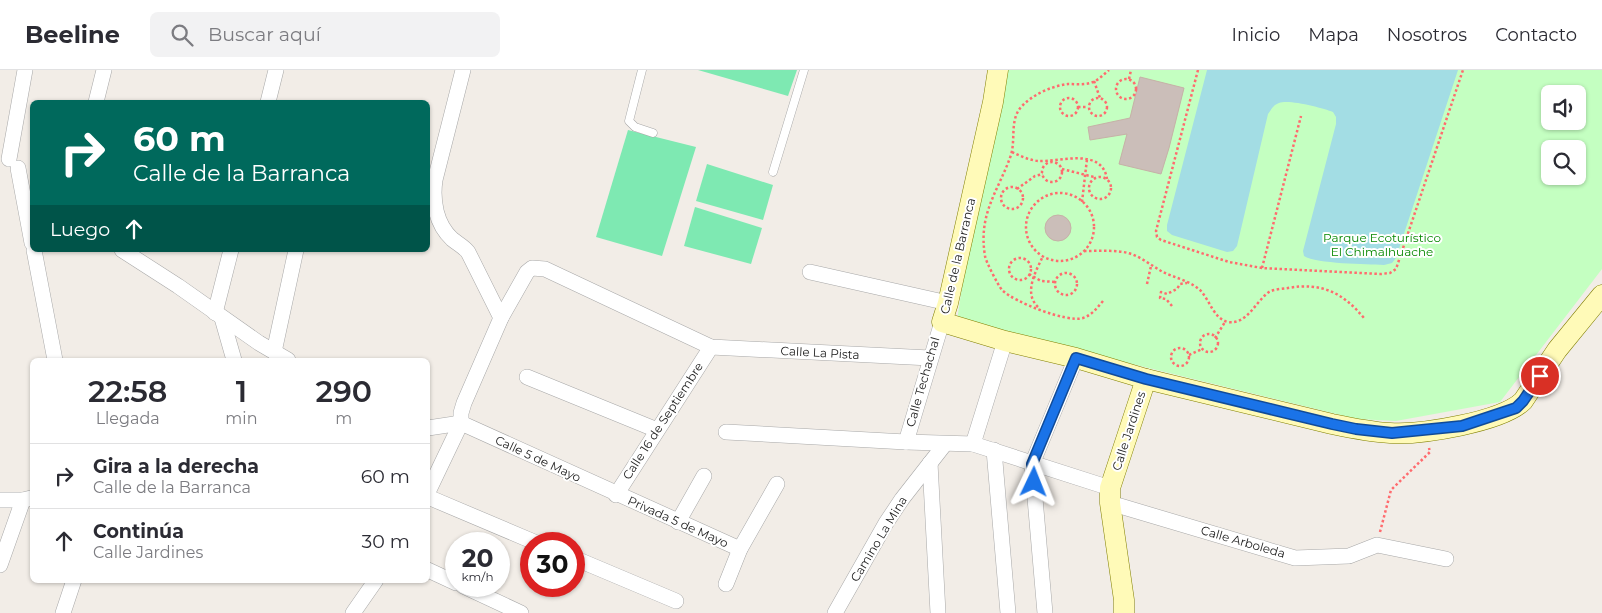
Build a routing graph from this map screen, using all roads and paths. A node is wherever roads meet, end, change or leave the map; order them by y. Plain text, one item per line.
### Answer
1 (25, 70) edge
2 (104, 70) edge
3 (276, 70) edge
4 (463, 70) edge
5 (642, 70) edge
6 (804, 70) edge
7 (998, 70) edge
8 (1109, 70) edge
9 (1131, 70) edge
10 (1198, 70) edge
11 (1462, 70) edge
12 (1129, 79) junction
13 (1094, 82) junction
14 (1100, 98) junction
15 (96, 100) edge
16 (268, 100) edge
17 (1078, 107) junction
18 (1088, 107) junction
19 (1301, 116) dead end
20 (653, 133) dead end
21 (1012, 152) junction
22 (1087, 159) junction
23 (9, 164) edge
24 (1062, 169) junction
25 (773, 172) dead end
26 (1043, 174) junction
27 (1085, 175) junction
28 (1096, 178) junction
29 (1107, 179) junction
30 (30, 180) edge
31 (996, 189) junction
32 (1017, 189) junction
33 (1002, 192) junction
34 (1082, 202) junction
35 (30, 236) edge
36 (1084, 250) junction
37 (34, 252) edge
38 (125, 252) edge
39 (231, 252) edge
40 (296, 252) edge
41 (1043, 256) junction
42 (1151, 265) junction
43 (1262, 268) junction
44 (810, 272) dead end
45 (1029, 274) junction
46 (1034, 278) junction
47 (1055, 282) junction
48 (1188, 283) junction
49 (1147, 284) dead end
50 (1602, 295) edge
51 (1103, 301) dead end
52 (948, 303) junction
53 (1172, 306) dead end
54 (1047, 312) junction
55 (218, 315) junction
56 (501, 318) junction
57 (1364, 318) dead end
58 (942, 322) junction
59 (1226, 322) junction
60 (1215, 338) junction
61 (1005, 341) junction
62 (711, 347) junction
63 (1202, 349) junction
64 (274, 352) junction
65 (1189, 356) junction
66 (54, 358) edge
67 (233, 358) edge
68 (284, 358) edge
69 (930, 358) junction
70 (1076, 358) junction
71 (527, 377) dead end
72 (1146, 379) junction
73 (460, 423) junction
74 (430, 428) edge
75 (657, 430) junction
76 (1427, 430) junction
77 (726, 432) dead end
78 (906, 442) junction
79 (944, 444) junction
80 (973, 444) junction
81 (994, 450) junction
82 (930, 463) junction
83 (1032, 464) junction
84 (704, 476) dead end
85 (777, 484) dead end
86 (430, 488) edge
87 (616, 495) junction
88 (1110, 495) junction
89 (430, 498) edge
90 (28, 499) edge
91 (0, 500) edge
92 (678, 522) junction
93 (520, 536) edge
94 (1377, 546) junction
95 (740, 549) junction
96 (1446, 559) dead end
97 (585, 563) edge
98 (0, 565) edge
99 (430, 571) edge
100 (445, 578) edge
101 (73, 583) edge
102 (374, 583) edge
103 (726, 584) dead end
104 (487, 597) edge
105 (676, 601) dead end
106 (355, 612) edge
107 (63, 613) edge
108 (521, 613) edge
109 (835, 613) edge
110 (938, 613) edge
111 (1008, 613) edge
112 (1045, 613) edge
113 (1124, 613) edge

1 - 23 street
2 - 15 street
3 - 16 street
4 - 56 street
5 - 20 lane
6 - 25 lane
7 - 52 main road, Calle de la Barranca
8 - 13 path
9 - 12 path
10 - 43 path
11 - 43 path
12 - 12 path
13 - 14 path
13 - 21 path
14 - 18 path
14 - 18 path
17 - 17 path
17 - 18 path
19 - 43 path
21 - 22 path
21 - 31 path
22 - 27 path
22 - 29 path
23 - 30 street
23 - 35 street
24 - 26 path
24 - 26 path
24 - 27 path
26 - 32 path
27 - 28 path
27 - 34 path
28 - 29 path
28 - 29 path
31 - 33 path
31 - 54 path
32 - 33 path
32 - 33 path
34 - 36 path
34 - 41 path
36 - 41 path
36 - 42 path
37 - 66 street
38 - 55 street
39 - 55 street
40 - 64 street
41 - 46 path
42 - 48 path
42 - 49 path
44 - 52 street
45 - 45 path
45 - 46 path
46 - 47 path
46 - 54 path
47 - 47 path
48 - 53 path
48 - 59 path
50 - 76 main road, Calle Jardines
51 - 54 path
52 - 58 main road, Calle de la Barranca
55 - 64 street
55 - 67 street
56 - 62 street
56 - 73 street
57 - 59 path
58 - 61 main road, Calle de la Barranca
58 - 69 street, Calle Techachal
59 - 60 path
60 - 63 path
60 - 63 path
61 - 70 main road, Calle de la Barranca
61 - 80 street
62 - 69 street, Calle La Pista
62 - 75 street, Calle 16 de Septiembre
63 - 65 path
64 - 68 street
65 - 65 path
69 - 78 street, Calle Techachal
70 - 72 main road, Calle de la Barranca
70 - 83 street
71 - 75 street
72 - 76 main road, Calle Jardines
72 - 88 main road, Calle Jardines
73 - 74 street
73 - 86 street
73 - 87 street, Calle 5 de Mayo
75 - 87 street, Calle 16 de Septiembre
76 - 94 path
77 - 78 street, Calle Arboleda
78 - 79 street, Calle Arboleda
79 - 80 street, Calle Arboleda
79 - 82 street, Camino La Mina
80 - 81 street, Calle Arboleda
81 - 83 street, Calle Arboleda
81 - 111 street
82 - 109 street, Camino La Mina
82 - 110 street
83 - 88 street, Calle Arboleda
83 - 112 street
84 - 92 street
85 - 95 street, Privada 5 de Mayo
87 - 92 street, Privada 5 de Mayo
88 - 94 street, Calle Arboleda
88 - 113 main road, Calle Jardines
89 - 93 street
90 - 91 street
90 - 98 street
92 - 95 street, Privada 5 de Mayo
94 - 96 street
95 - 103 street, Privada 5 de Mayo
97 - 105 street
99 - 100 street
101 - 107 street
102 - 106 street
104 - 108 street

